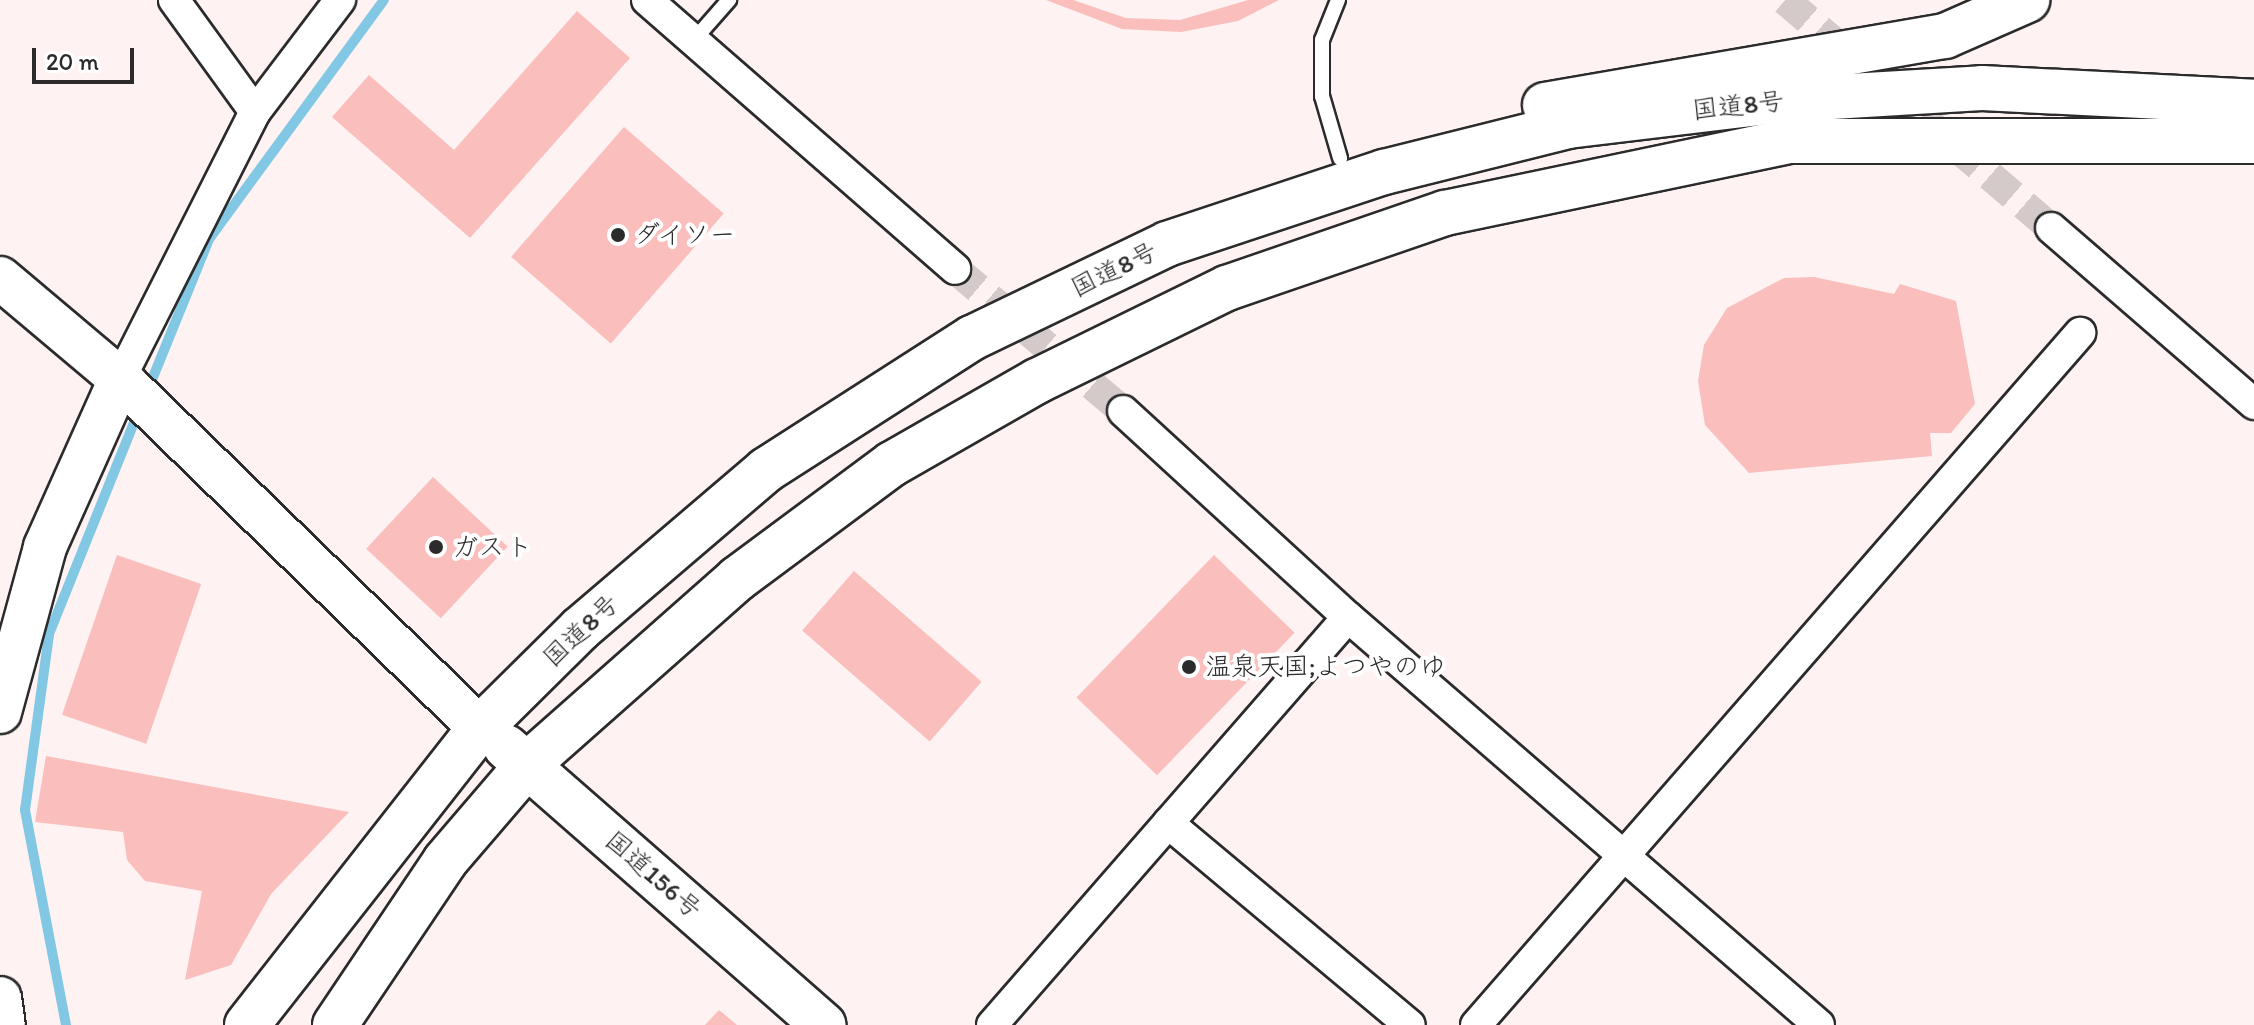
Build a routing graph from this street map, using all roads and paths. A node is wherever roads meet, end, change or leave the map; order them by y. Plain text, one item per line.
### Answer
1 (174, 0) edge
2 (340, 0) edge
3 (647, 0) edge
4 (729, 0) edge
5 (1338, 0) edge
6 (2027, 0) edge
7 (693, 41) junction
8 (2254, 102) edge
9 (255, 112) junction
10 (2254, 141) edge
11 (1340, 158) junction
12 (2051, 228) tunnel mouth
13 (1167, 244) junction
14 (955, 269) tunnel mouth
15 (0, 278) edge
16 (2080, 333) dead end
17 (124, 382) junction
18 (2254, 404) edge
19 (1123, 411) tunnel mouth
20 (1348, 617) junction
21 (0, 712) edge
22 (480, 728) junction
23 (528, 764) junction
24 (1168, 823) junction
25 (1625, 857) junction
26 (0, 998) edge
27 (4, 1025) edge
28 (247, 1025) edge
29 (335, 1025) edge
30 (823, 1025) edge
31 (992, 1025) edge
32 (1410, 1025) edge
33 (1476, 1025) edge
34 (1819, 1025) edge

1 - 9 street
2 - 9 street
3 - 7 street
4 - 7 lane
5 - 11 lane
6 - 11 highway
7 - 14 street
8 - 13 highway, 国道8号
9 - 17 street
10 - 23 highway, 国道8号
11 - 13 highway
12 - 18 street
13 - 22 highway, 国道8号
15 - 17 street
16 - 25 street
17 - 21 street
17 - 22 street
19 - 20 street
20 - 24 street
20 - 25 street
22 - 23 highway, 国道156号
22 - 28 highway, 国道8号
23 - 29 highway, 国道8号
23 - 30 highway, 国道156号
24 - 31 street
24 - 32 street
25 - 33 street
25 - 34 street
26 - 27 street

